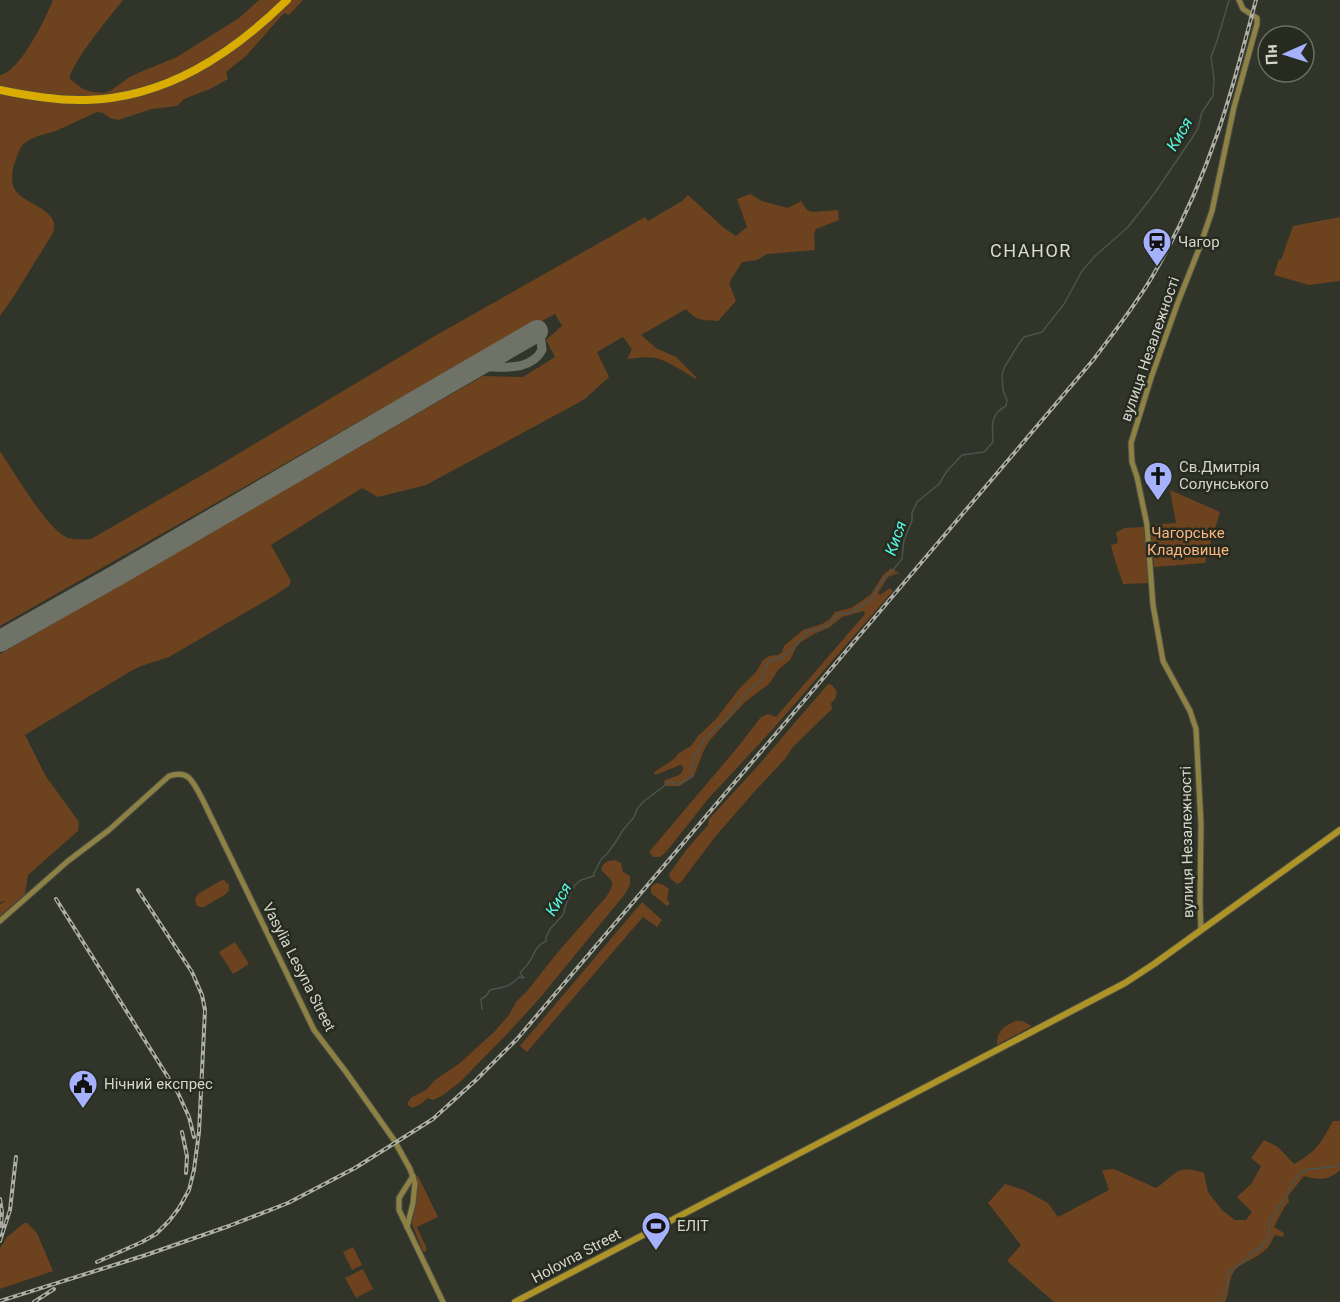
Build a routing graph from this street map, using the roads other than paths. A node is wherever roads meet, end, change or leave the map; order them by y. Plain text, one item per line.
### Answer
1 (286, 0) edge
2 (1239, 0) edge
3 (0, 90) edge
4 (1340, 830) edge
5 (0, 921) edge
6 (1201, 930) junction
7 (413, 1176) junction
8 (406, 1227) junction
9 (443, 1302) edge
10 (515, 1302) edge

1 - 3 highway
2 - 6 street, вулиця Незалежності
4 - 6 main road, Holovna Street
5 - 7 street, Vasylia Lesyna Street
6 - 10 main road, Holovna Street
7 - 8 street, Vasylia Lesyna Street
7 - 8 street
8 - 9 street

